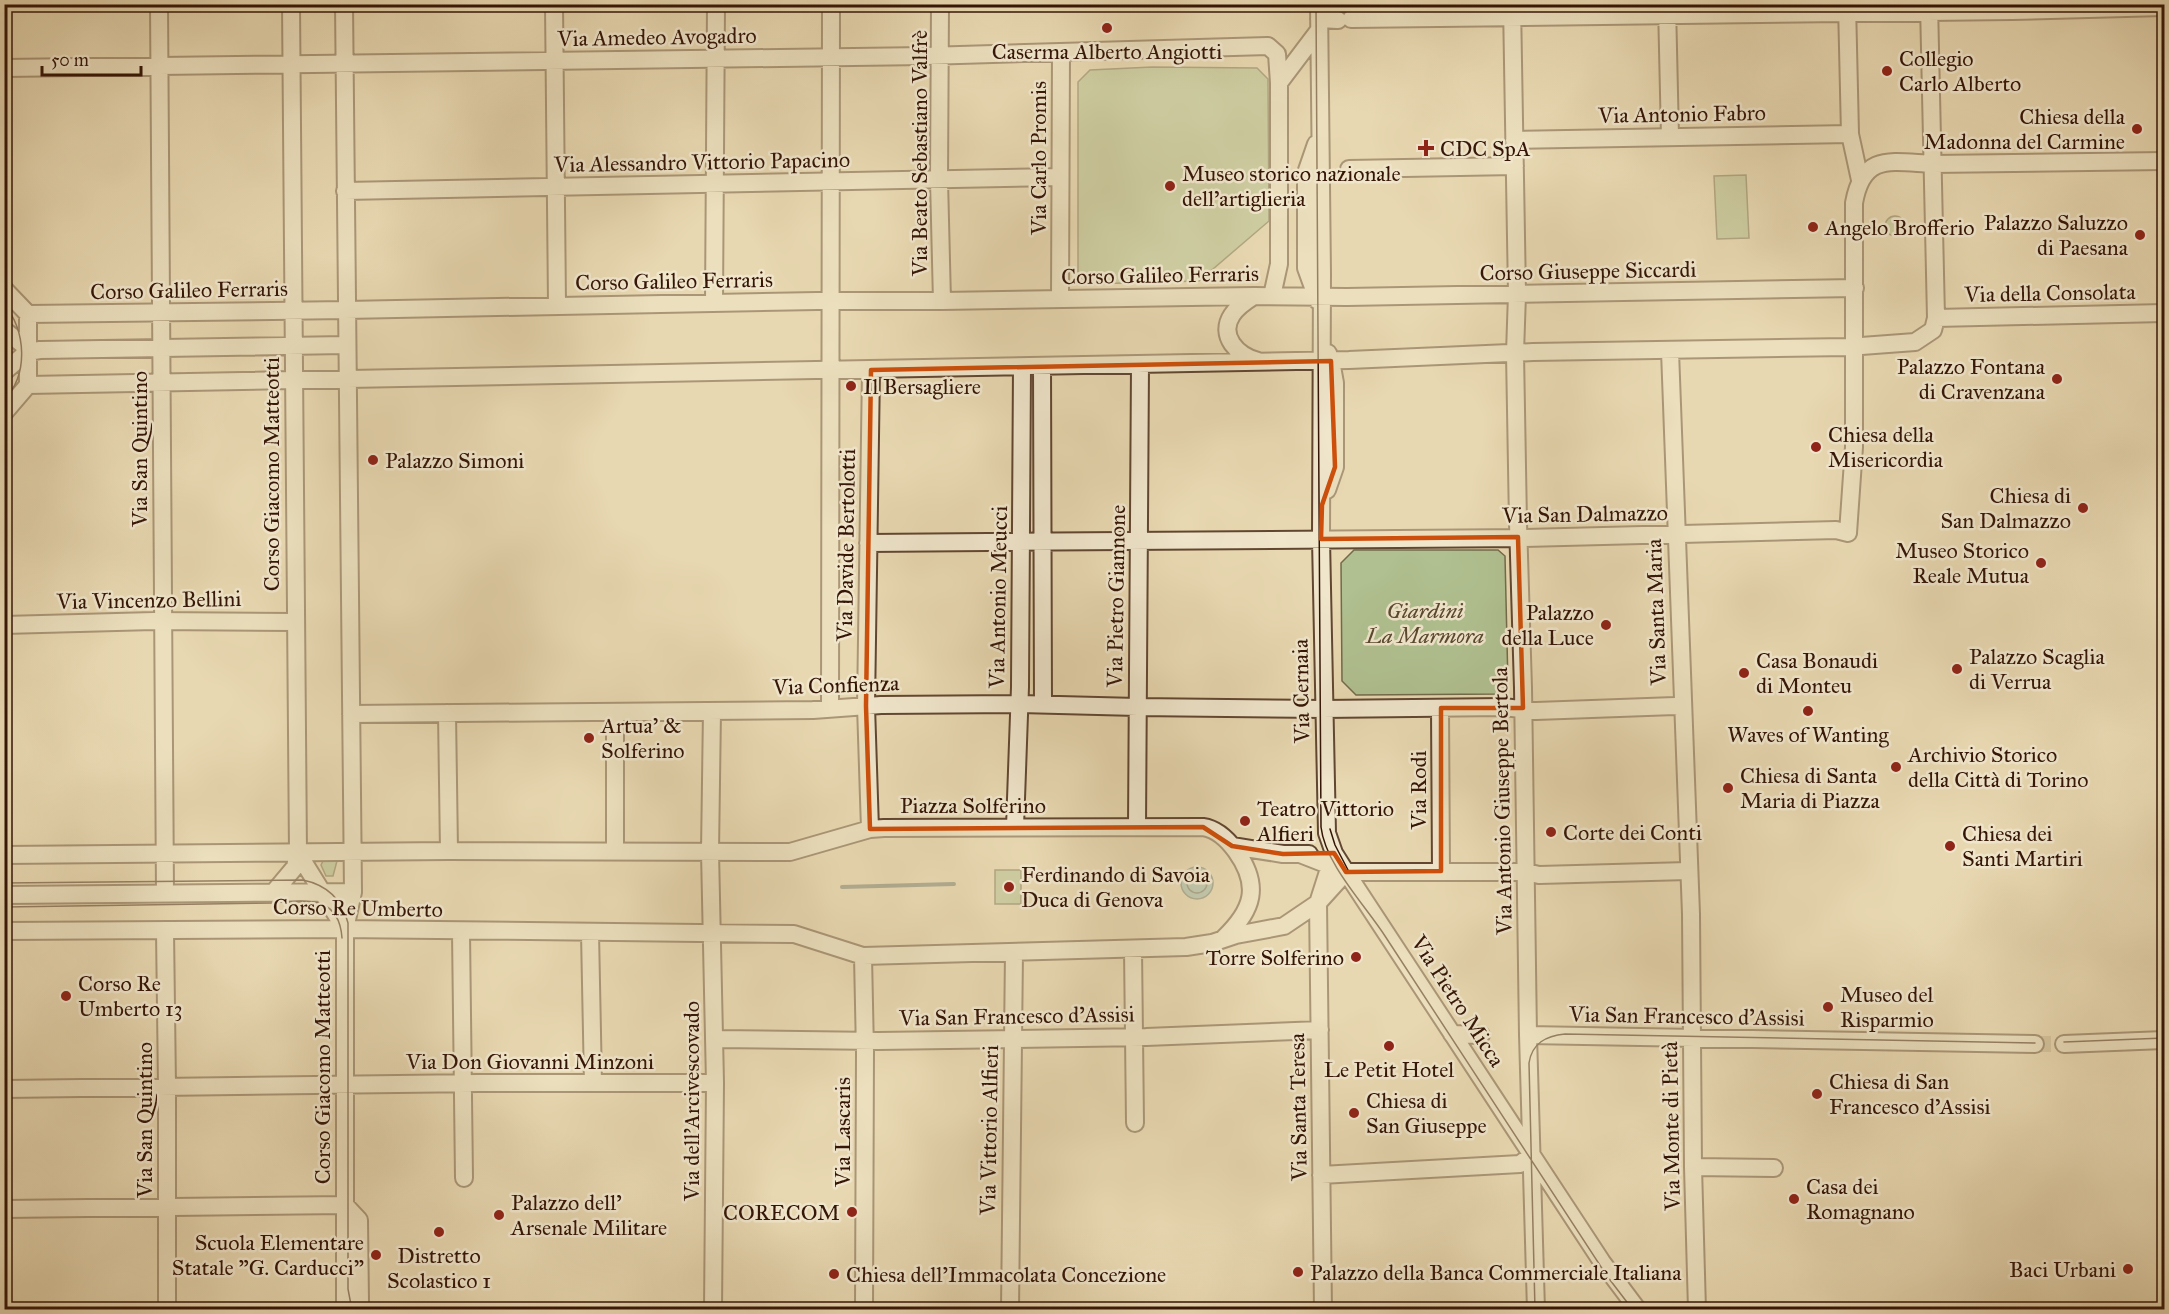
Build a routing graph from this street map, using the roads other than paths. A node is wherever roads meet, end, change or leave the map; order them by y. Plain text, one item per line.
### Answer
1 (159, 4) edge
2 (291, 4) edge
3 (344, 4) edge
4 (554, 4) edge
5 (716, 4) edge
6 (831, 4) edge
7 (940, 4) edge
8 (2164, 7) edge
9 (1929, 8) edge
10 (1847, 9) edge
11 (1667, 10) edge
12 (1511, 11) edge
13 (1319, 18) edge
14 (1061, 53) junction
15 (940, 55) junction
16 (831, 56) junction
17 (716, 58) junction
18 (556, 61) junction
19 (344, 63) junction
20 (292, 64) junction
21 (160, 66) junction
22 (4, 68) edge
23 (1279, 83) junction
24 (1320, 132) junction
25 (1850, 134) junction
26 (1670, 137) junction
27 (1514, 140) junction
28 (2164, 161) edge
29 (1933, 164) junction
30 (1515, 166) junction
31 (1321, 170) junction
32 (1060, 177) junction
33 (939, 180) junction
34 (1860, 180) junction
35 (830, 181) junction
36 (715, 184) junction
37 (555, 187) junction
38 (345, 191) junction
39 (1855, 288) junction
40 (4, 289) edge
41 (1517, 294) junction
42 (1254, 296) junction
43 (1272, 296) junction
44 (1060, 299) junction
45 (829, 301) junction
46 (942, 301) junction
47 (714, 302) junction
48 (1320, 302) junction
49 (557, 305) junction
50 (346, 310) junction
51 (292, 311) junction
52 (162, 312) junction
53 (2164, 313) edge
54 (28, 314) junction
55 (1936, 318) junction
56 (4, 330) edge
57 (293, 344) junction
58 (346, 345) junction
59 (1853, 346) junction
60 (161, 347) junction
61 (1670, 351) junction
62 (27, 352) junction
63 (1515, 353) junction
64 (1327, 361) junction
65 (1263, 362) junction
66 (1140, 365) junction
67 (1042, 366) junction
68 (1022, 367) junction
69 (832, 370) junction
70 (871, 370) junction
71 (4, 372) edge
72 (346, 379) junction
73 (293, 380) junction
74 (160, 382) junction
75 (28, 385) junction
76 (4, 413) edge
77 (1676, 535) junction
78 (1518, 537) junction
79 (1321, 539) junction
80 (1022, 541) junction
81 (1044, 541) junction
82 (1140, 542) junction
83 (868, 543) junction
84 (162, 621) junction
85 (295, 622) junction
86 (4, 625) edge
87 (1020, 704) junction
88 (1043, 705) junction
89 (866, 706) junction
90 (1137, 707) junction
91 (1440, 708) junction
92 (1523, 708) junction
93 (1683, 708) junction
94 (830, 709) junction
95 (1323, 709) junction
96 (712, 711) junction
97 (615, 712) junction
98 (351, 714) junction
99 (447, 714) junction
100 (1137, 827) junction
101 (1015, 828) junction
102 (870, 829) junction
103 (1232, 846) junction
104 (449, 851) junction
105 (615, 851) junction
106 (710, 852) junction
107 (298, 853) junction
108 (352, 853) junction
109 (165, 854) junction
110 (4, 855) edge
111 (1332, 860) junction
112 (1441, 871) junction
113 (1688, 871) junction
114 (1346, 872) junction
115 (1526, 872) junction
116 (321, 891) junction
117 (353, 891) junction
118 (274, 892) junction
119 (165, 893) junction
120 (4, 895) edge
121 (1318, 903) junction
122 (345, 929) junction
123 (165, 930) junction
124 (4, 931) edge
125 (460, 932) junction
126 (590, 933) junction
127 (712, 933) junction
128 (1221, 940) junction
129 (1133, 949) junction
130 (1014, 952) junction
131 (863, 956) junction
132 (1320, 1030) junction
133 (1452, 1034) junction
134 (1481, 1035) dead end
135 (1528, 1035) junction
136 (1134, 1036) junction
137 (1693, 1037) junction
138 (1013, 1038) junction
139 (714, 1039) junction
140 (2164, 1040) edge
141 (864, 1041) junction
142 (2064, 1044) tunnel mouth
143 (2030, 1045) tunnel mouth
144 (593, 1083) junction
145 (715, 1083) junction
146 (463, 1084) junction
147 (345, 1085) junction
148 (167, 1087) junction
149 (4, 1089) edge
150 (1135, 1123) dead end
151 (1532, 1155) junction
152 (1693, 1167) junction
153 (1774, 1168) dead end
154 (1321, 1175) junction
155 (464, 1178) dead end
156 (345, 1205) junction
157 (167, 1207) junction
158 (4, 1209) edge
159 (167, 1310) edge
160 (345, 1310) edge
161 (357, 1310) edge
162 (713, 1310) edge
163 (864, 1310) edge
164 (1010, 1310) edge
165 (1323, 1310) edge
166 (1536, 1310) edge
167 (1638, 1310) edge
168 (1697, 1310) edge

1 - 21 street, Via San Quintino
2 - 20 street, Corso Giacomo Matteotti
3 - 19 street, Corso Giacomo Matteotti
4 - 18 street
5 - 17 street
6 - 16 street, Via Davide Bertolotti
7 - 15 street, Via Beato Sebastiano Valfrè
8 - 9 street
9 - 10 street
9 - 29 street
10 - 11 street
10 - 25 street
11 - 12 street
11 - 26 street
12 - 13 street
12 - 27 street, Via Antonio Giuseppe Bertola
13 - 23 street
13 - 24 street, Via Cernaia
14 - 15 street, Via Amedeo Avogadro
14 - 23 street, Via Amedeo Avogadro
14 - 32 street, Via Carlo Promis
15 - 16 street, Via Amedeo Avogadro
15 - 33 street, Via Beato Sebastiano Valfrè
16 - 17 street, Via Amedeo Avogadro
16 - 35 street, Via Davide Bertolotti
17 - 18 street, Via Amedeo Avogadro
17 - 36 street
18 - 19 street, Via Amedeo Avogadro
18 - 37 street
19 - 20 street, Via Amedeo Avogadro
19 - 38 street, Corso Giacomo Matteotti
20 - 21 street, Via Amedeo Avogadro
20 - 51 street, Corso Giacomo Matteotti
21 - 22 street, Via Amedeo Avogadro
21 - 52 street, Via San Quintino
23 - 43 street, Via Amedeo Avogadro
24 - 31 street, Via Cernaia
24 - 48 street, Via Cernaia
25 - 26 street, Via Antonio Fabro
25 - 34 street
26 - 27 street, Via Antonio Fabro
27 - 30 street, Via Antonio Giuseppe Bertola
28 - 29 street
29 - 34 street
29 - 55 street
30 - 31 street
30 - 41 street, Via Antonio Giuseppe Bertola
31 - 48 street, Via Cernaia
32 - 33 street, Via Alessandro Vittorio Papacino
32 - 44 street, Via Carlo Promis
33 - 35 street, Via Alessandro Vittorio Papacino
33 - 46 street, Via Beato Sebastiano Valfrè
34 - 39 street
35 - 36 street, Via Alessandro Vittorio Papacino
35 - 45 street, Via Davide Bertolotti
36 - 37 street, Via Alessandro Vittorio Papacino
36 - 47 street
37 - 38 street, Via Alessandro Vittorio Papacino
37 - 49 street
38 - 50 street, Corso Giacomo Matteotti
39 - 41 street, Corso Giuseppe Siccardi
39 - 59 street
40 - 54 street
41 - 48 street, Corso Giuseppe Siccardi
41 - 63 street, Via Antonio Giuseppe Bertola
42 - 43 street, Corso Galileo Ferraris
42 - 44 street, Corso Galileo Ferraris
42 - 65 street
43 - 48 street, Corso Galileo Ferraris
44 - 46 street, Corso Galileo Ferraris
45 - 46 street, Corso Galileo Ferraris
45 - 47 street, Corso Galileo Ferraris
45 - 69 street, Via Davide Bertolotti
47 - 49 street, Corso Galileo Ferraris
48 - 64 street, Via Cernaia
49 - 50 street, Corso Galileo Ferraris
50 - 51 street, Corso Galileo Ferraris
50 - 58 street, Corso Giacomo Matteotti
51 - 52 street, Corso Galileo Ferraris
51 - 57 street, Corso Giacomo Matteotti
52 - 54 street, Corso Galileo Ferraris
52 - 60 street, Via San Quintino
53 - 55 street, Via della Consolata
54 - 62 street
55 - 59 street
56 - 62 street
57 - 58 street
57 - 60 street
57 - 73 street, Corso Giacomo Matteotti
58 - 72 street, Corso Giacomo Matteotti
59 - 61 street
59 - 77 street, Via San Dalmazzo
60 - 62 street
60 - 74 street, Via San Quintino
61 - 63 street
61 - 77 street, Via Santa Maria
62 - 71 street
62 - 75 street
63 - 64 street
63 - 78 street, Via Antonio Giuseppe Bertola
64 - 65 street
64 - 79 street, Via Cernaia
65 - 66 street
66 - 67 street
66 - 82 street, Via Pietro Giannone
67 - 68 street
67 - 81 street, Via Antonio Meucci
68 - 70 street
68 - 80 street, Via Antonio Meucci
69 - 70 street
69 - 72 street
69 - 94 street, Via Davide Bertolotti
70 - 83 street, Via Davide Bertolotti
72 - 73 street
72 - 98 street, Corso Giacomo Matteotti
73 - 74 street
73 - 85 street, Corso Giacomo Matteotti
74 - 75 street
74 - 84 street, Via San Quintino
75 - 76 street
77 - 78 street, Via San Dalmazzo
77 - 93 street, Via Santa Maria
78 - 79 street, Via San Dalmazzo
78 - 92 street, Via Antonio Giuseppe Bertola
79 - 82 street, Via San Dalmazzo
79 - 95 street, Via Cernaia
80 - 81 street, Via San Dalmazzo
80 - 83 street, Via San Dalmazzo
80 - 87 street, Via Antonio Meucci
81 - 82 street, Via San Dalmazzo
81 - 88 street, Via Antonio Meucci
82 - 90 street, Via Pietro Giannone
83 - 89 street, Via Davide Bertolotti
84 - 85 street, Via Vincenzo Bellini
84 - 86 street, Via Vincenzo Bellini
84 - 109 street, Via San Quintino
85 - 107 street, Corso Giacomo Matteotti
87 - 88 street, Via Confienza
87 - 89 street, Via Confienza
87 - 101 street, Via Antonio Meucci
88 - 90 street, Via Confienza
89 - 94 street, Via Confienza
89 - 102 street, Via Davide Bertolotti
90 - 95 street, Via Confienza
90 - 100 street, Via Pietro Giannone
91 - 92 street, Via Confienza
91 - 95 street, Via Confienza
91 - 112 street, Via Rodi
92 - 93 street, Via Confienza
92 - 115 street, Via Antonio Giuseppe Bertola
93 - 113 street, Via Santa Maria
94 - 96 street, Via Confienza
95 - 111 street, Via Cernaia
96 - 97 street, Via Confienza
96 - 106 street, Via dell'Arcivescovado
97 - 99 street, Via Confienza
97 - 105 street
98 - 99 street, Via Confienza
98 - 108 street, Corso Giacomo Matteotti
99 - 104 street
100 - 101 street, Piazza Solferino
100 - 103 street, Piazza Solferino
101 - 102 street, Piazza Solferino
102 - 106 street, Piazza Solferino
103 - 111 street, Piazza Solferino
103 - 128 street, Piazza Solferino
104 - 105 street
104 - 108 street
105 - 106 street
106 - 127 street, Via dell'Arcivescovado
107 - 108 street
107 - 109 street
107 - 116 street, Corso Giacomo Matteotti
107 - 118 street, Corso Re Umberto
108 - 117 street, Corso Giacomo Matteotti
109 - 110 street
109 - 119 street, Via San Quintino
111 - 114 street, Via Cernaia
111 - 121 street
112 - 114 street
112 - 115 street
113 - 115 street
113 - 137 street, Via Monte di Pietà
114 - 121 street
114 - 133 street, Via Pietro Micca
115 - 135 street, Via Antonio Giuseppe Bertola
116 - 117 street, Corso Re Umberto
116 - 118 street, Corso Re Umberto
116 - 122 street, Corso Giacomo Matteotti
117 - 122 street, Corso Giacomo Matteotti
118 - 119 street, Corso Re Umberto
119 - 120 street, Corso Re Umberto
121 - 128 street
121 - 132 street, Via Santa Teresa
122 - 123 street, Corso Re Umberto
122 - 125 street, Corso Re Umberto
122 - 147 street, Corso Giacomo Matteotti
123 - 124 street, Corso Re Umberto
123 - 148 street, Via San Quintino
125 - 126 street, Corso Re Umberto
125 - 146 street
126 - 127 street, Corso Re Umberto
126 - 144 street
127 - 131 street
127 - 139 street, Via dell'Arcivescovado
128 - 129 street
129 - 130 street
129 - 136 street
130 - 131 street
130 - 138 street, Via Vittorio Alfieri
131 - 141 street, Via Lascaris
132 - 136 street, Via San Francesco d'Assisi
132 - 154 street, Via Santa Teresa
133 - 134 street
133 - 151 street, Via Pietro Micca
135 - 137 street, Via San Francesco d'Assisi
135 - 151 street, Via Antonio Giuseppe Bertola
136 - 138 street, Via San Francesco d'Assisi
136 - 150 street
137 - 143 street, Via San Francesco d'Assisi
137 - 152 street, Via Monte di Pietà
138 - 141 street, Via San Francesco d'Assisi
138 - 164 street, Via Vittorio Alfieri
139 - 141 street, Via San Francesco d'Assisi
139 - 145 street, Via dell'Arcivescovado
140 - 142 street
141 - 163 street, Via Lascaris
144 - 145 street, Via Don Giovanni Minzoni
144 - 146 street, Via Don Giovanni Minzoni
145 - 162 street, Via dell'Arcivescovado
146 - 147 street, Via Don Giovanni Minzoni
146 - 155 street
147 - 148 street, Via Don Giovanni Minzoni
147 - 156 street, Corso Giacomo Matteotti
148 - 149 street, Via Don Giovanni Minzoni
148 - 157 street, Via San Quintino
151 - 154 street
151 - 166 street, Via Antonio Giuseppe Bertola
151 - 167 street, Via Pietro Micca
152 - 153 street
152 - 168 street, Via Monte di Pietà
154 - 165 street, Via Santa Teresa
156 - 157 street
156 - 160 street, Corso Giacomo Matteotti
156 - 161 street, Corso Giacomo Matteotti
157 - 158 street
157 - 159 street, Via San Quintino

